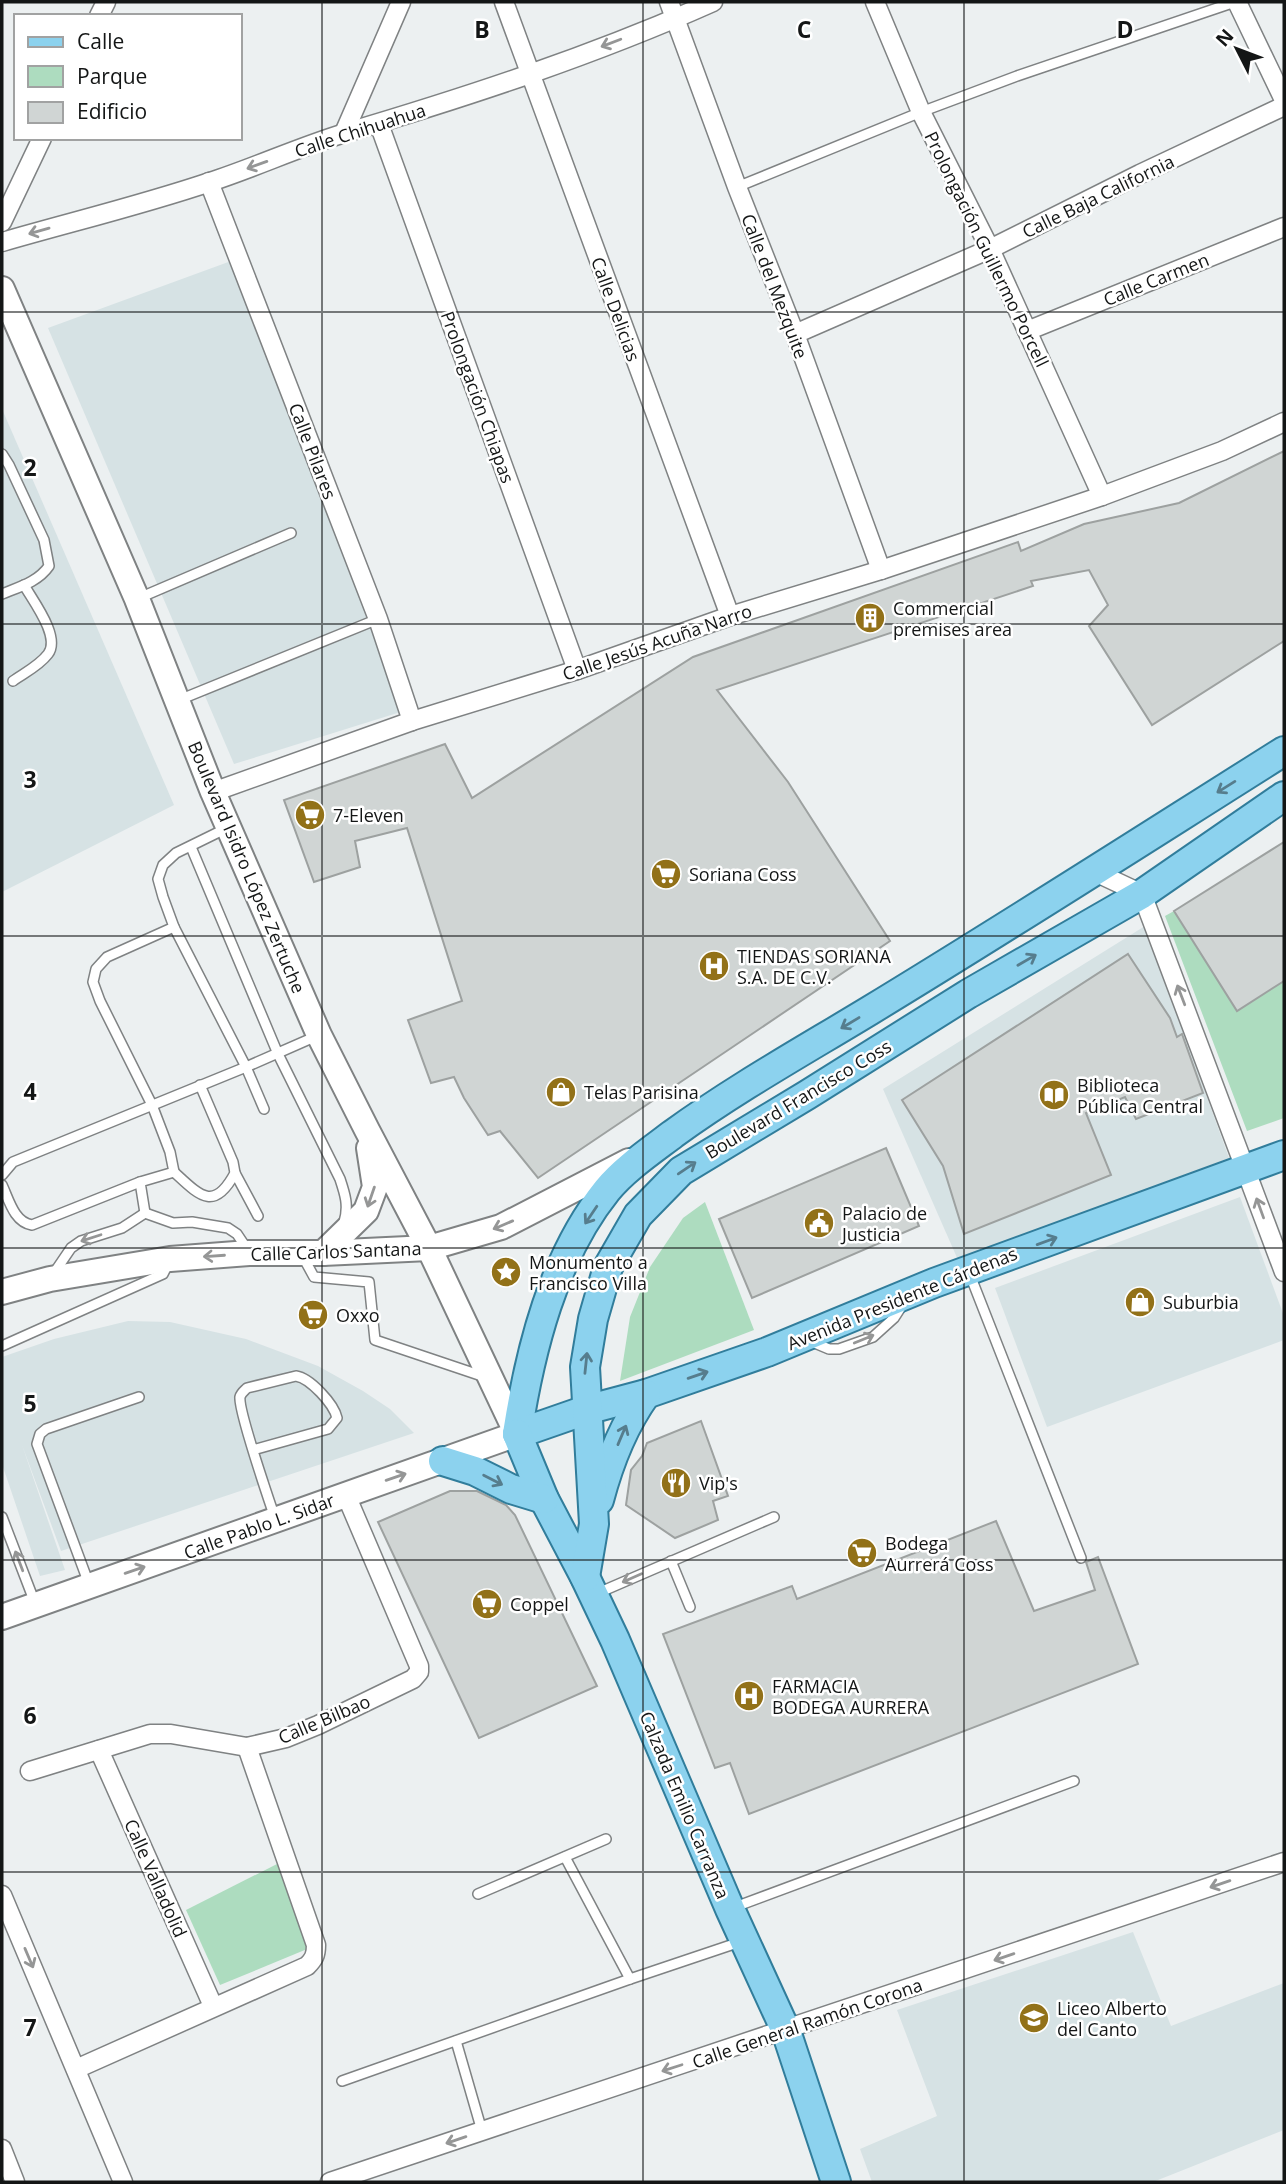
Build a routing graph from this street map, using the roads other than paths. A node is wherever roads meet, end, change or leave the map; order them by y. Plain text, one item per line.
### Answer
1 (401, 2) edge
2 (504, 2) edge
3 (713, 2) edge
4 (876, 2) edge
5 (1236, 2) edge
6 (672, 10) edge
7 (532, 74) junction
8 (1284, 100) edge
9 (1284, 107) edge
10 (921, 112) junction
11 (379, 124) junction
12 (344, 134) junction
13 (41, 140) edge
14 (209, 182) junction
15 (737, 187) junction
16 (3, 217) edge
17 (1284, 227) edge
18 (2, 242) edge
19 (990, 249) junction
20 (2, 289) edge
21 (1027, 331) junction
22 (795, 334) junction
23 (1284, 422) edge
24 (2, 454) edge
25 (1102, 496) junction
26 (290, 533) dead end
27 (881, 570) junction
28 (24, 585) junction
29 (2, 594) edge
30 (137, 599) junction
31 (730, 616) junction
32 (378, 619) junction
33 (577, 670) junction
34 (13, 681) dead end
35 (177, 701) junction
36 (412, 721) junction
37 (1284, 751) edge
38 (213, 792) junction
39 (1284, 796) edge
40 (228, 827) junction
41 (191, 847) junction
42 (1093, 871) junction
43 (1142, 894) junction
44 (1033, 910) junction
45 (174, 927) junction
46 (942, 967) junction
47 (968, 994) junction
48 (319, 1035) junction
49 (278, 1054) junction
50 (246, 1068) junction
51 (200, 1086) junction
52 (807, 1095) junction
53 (152, 1105) junction
54 (264, 1109) dead end
55 (367, 1130) junction
56 (652, 1150) junction
57 (1284, 1155) edge
58 (1246, 1169) junction
59 (174, 1172) junction
60 (235, 1173) junction
61 (2, 1175) edge
62 (140, 1182) junction
63 (2, 1185) edge
64 (145, 1213) junction
65 (258, 1216) dead end
66 (340, 1235) junction
67 (429, 1248) junction
68 (249, 1253) junction
69 (312, 1253) junction
70 (170, 1259) junction
71 (968, 1270) junction
72 (1284, 1272) edge
73 (50, 1279) junction
74 (2, 1292) edge
75 (2, 1346) edge
76 (490, 1379) junction
77 (646, 1394) junction
78 (139, 1397) dead end
79 (586, 1410) junction
80 (517, 1434) junction
81 (253, 1450) junction
82 (443, 1461) junction
83 (346, 1495) junction
84 (544, 1499) junction
85 (2, 1517) edge
86 (774, 1517) dead end
87 (275, 1520) junction
88 (594, 1524) junction
89 (1081, 1558) dead end
90 (671, 1562) junction
91 (89, 1586) junction
92 (589, 1586) junction
93 (35, 1605) junction
94 (690, 1607) dead end
95 (5, 1613) edge
96 (247, 1747) junction
97 (99, 1750) junction
98 (30, 1771) dead end
99 (1074, 1781) dead end
100 (606, 1839) dead end
101 (565, 1857) junction
102 (1284, 1862) edge
103 (478, 1894) dead end
104 (2, 1895) edge
105 (730, 1909) junction
106 (745, 1941) junction
107 (630, 1979) junction
108 (213, 2006) junction
109 (786, 2031) junction
110 (456, 2041) junction
111 (76, 2069) junction
112 (342, 2081) dead end
113 (482, 2131) junction
114 (2, 2149) edge
115 (15, 2182) edge
116 (123, 2182) edge
117 (330, 2182) edge
118 (836, 2182) edge

1 - 12 street
2 - 7 street, Calle Delicias
3 - 6 street, Calle Chihuahua
4 - 10 street, Prolongación Guillermo Porcell
5 - 8 street
5 - 10 lane
6 -> 7 street, Calle Chihuahua
6 - 15 street, Calle del Mezquite
7 - 11 street, Calle Chihuahua
7 - 31 street, Calle Delicias
9 - 19 street, Calle Baja California
10 - 15 lane
10 - 19 street, Prolongación Guillermo Porcell
11 - 12 street, Calle Chihuahua
11 - 33 street, Prolongación Chiapas
12 -> 14 street, Calle Chihuahua
13 - 16 street
14 -> 18 street, Calle Chihuahua
14 - 32 street, Calle Pilares
15 - 22 street, Calle del Mezquite
17 - 21 street, Calle Carmen
19 - 21 street, Prolongación Guillermo Porcell
19 - 22 street, Calle Baja California
20 - 30 main road, Boulevard Isidro López Zertuche
21 - 25 street, Prolongación Guillermo Porcell
22 - 27 street, Calle del Mezquite
23 - 25 street, Calle Jesús Acuña Narro
24 - 28 lane
25 - 27 street, Calle Jesús Acuña Narro
26 - 30 lane
27 - 31 street, Calle Jesús Acuña Narro
28 - 29 lane
28 - 34 lane
30 - 35 main road, Boulevard Isidro López Zertuche
31 - 33 street, Calle Jesús Acuña Narro
32 - 35 lane
32 - 36 street, Calle Pilares
33 - 36 street, Calle Jesús Acuña Narro
35 - 38 main road, Boulevard Isidro López Zertuche
36 - 38 street, Calle Jesús Acuña Narro
37 -> 42 main road, Boulevard Francisco Coss
38 - 40 main road, Boulevard Isidro López Zertuche
39 - 43 main road, Boulevard Francisco Coss
40 - 41 lane
40 - 48 main road, Boulevard Isidro López Zertuche
41 - 45 lane
41 - 49 lane
42 - 43 street
42 - 44 main road, Boulevard Francisco Coss
47 -> 43 main road, Boulevard Francisco Coss
58 -> 43 street
44 - 46 main road, Boulevard Francisco Coss
44 - 47 main road
45 - 50 lane
45 - 53 lane
46 - 52 main road
46 -> 56 main road, Boulevard Francisco Coss
47 - 52 main road, Boulevard Francisco Coss
48 - 49 lane
48 - 55 main road, Boulevard Isidro López Zertuche
49 - 50 lane
49 - 66 lane
50 - 51 lane
50 - 54 lane
51 - 53 lane
51 - 60 lane
79 -> 52 main road, Boulevard Francisco Coss
53 - 59 lane
53 - 61 lane
55 -> 66 main road
55 - 67 main road, Boulevard Isidro López Zertuche
56 -> 67 main road, Calle Carlos Santana
56 -> 80 main road, Boulevard Francisco Coss
57 - 58 main road, Avenida Presidente Cárdenas
71 -> 58 main road, Avenida Presidente Cárdenas
72 -> 58 street
59 - 60 lane
59 - 62 lane
60 - 65 lane
62 - 63 lane
62 - 64 lane
64 - 68 lane
64 -> 73 lane
66 - 69 main road
67 - 69 main road, Calle Carlos Santana
67 - 76 main road, Boulevard Isidro López Zertuche
68 - 69 main road, Calle Carlos Santana
68 -> 70 main road, Calle Carlos Santana
69 - 76 lane
70 - 73 main road, Calle Carlos Santana
70 - 75 lane
77 -> 71 main road, Avenida Presidente Cárdenas
71 - 89 lane
73 - 74 main road, Calle Carlos Santana
76 - 80 main road, Boulevard Isidro López Zertuche
77 - 79 main road, Avenida Presidente Cárdenas
88 -> 77 main road
78 - 91 lane
79 - 80 main road, Avenida Presidente Cárdenas
79 - 88 main road, Boulevard Francisco Coss
80 - 82 main road, Calle Pablo L. Sidar
80 - 84 main road, Calzada Emilio Carranza
81 - 81 lane
81 - 87 lane
83 -> 82 main road, Calle Pablo L. Sidar
82 -> 84 main road
83 - 87 main road, Calle Pablo L. Sidar
83 - 96 street, Calle Bilbao
84 - 92 main road, Calzada Emilio Carranza
93 -> 85 lane
86 - 90 lane
91 -> 87 main road, Calle Pablo L. Sidar
88 - 92 main road, Boulevard Francisco Coss
90 -> 92 lane
90 - 94 lane
91 - 93 main road, Calle Pablo L. Sidar
92 - 105 main road, Calzada Emilio Carranza
93 - 95 main road, Calle Pablo L. Sidar
96 - 97 street, Calle Bilbao
96 - 108 street
97 - 98 street, Calle Bilbao
97 - 108 street, Calle Valladolid
99 - 105 lane
100 - 101 lane
101 - 103 lane
101 - 107 lane
102 -> 109 street, Calle General Ramón Corona
104 -> 111 street
105 - 106 main road, Calzada Emilio Carranza
106 - 107 lane
106 - 109 main road, Calzada Emilio Carranza
107 - 110 lane
108 - 111 street
109 -> 113 street, Calle General Ramón Corona
109 - 118 main road, Calzada Emilio Carranza
110 - 112 lane
110 - 113 lane
111 - 116 street
113 -> 117 street, Calle General Ramón Corona
114 - 115 street

